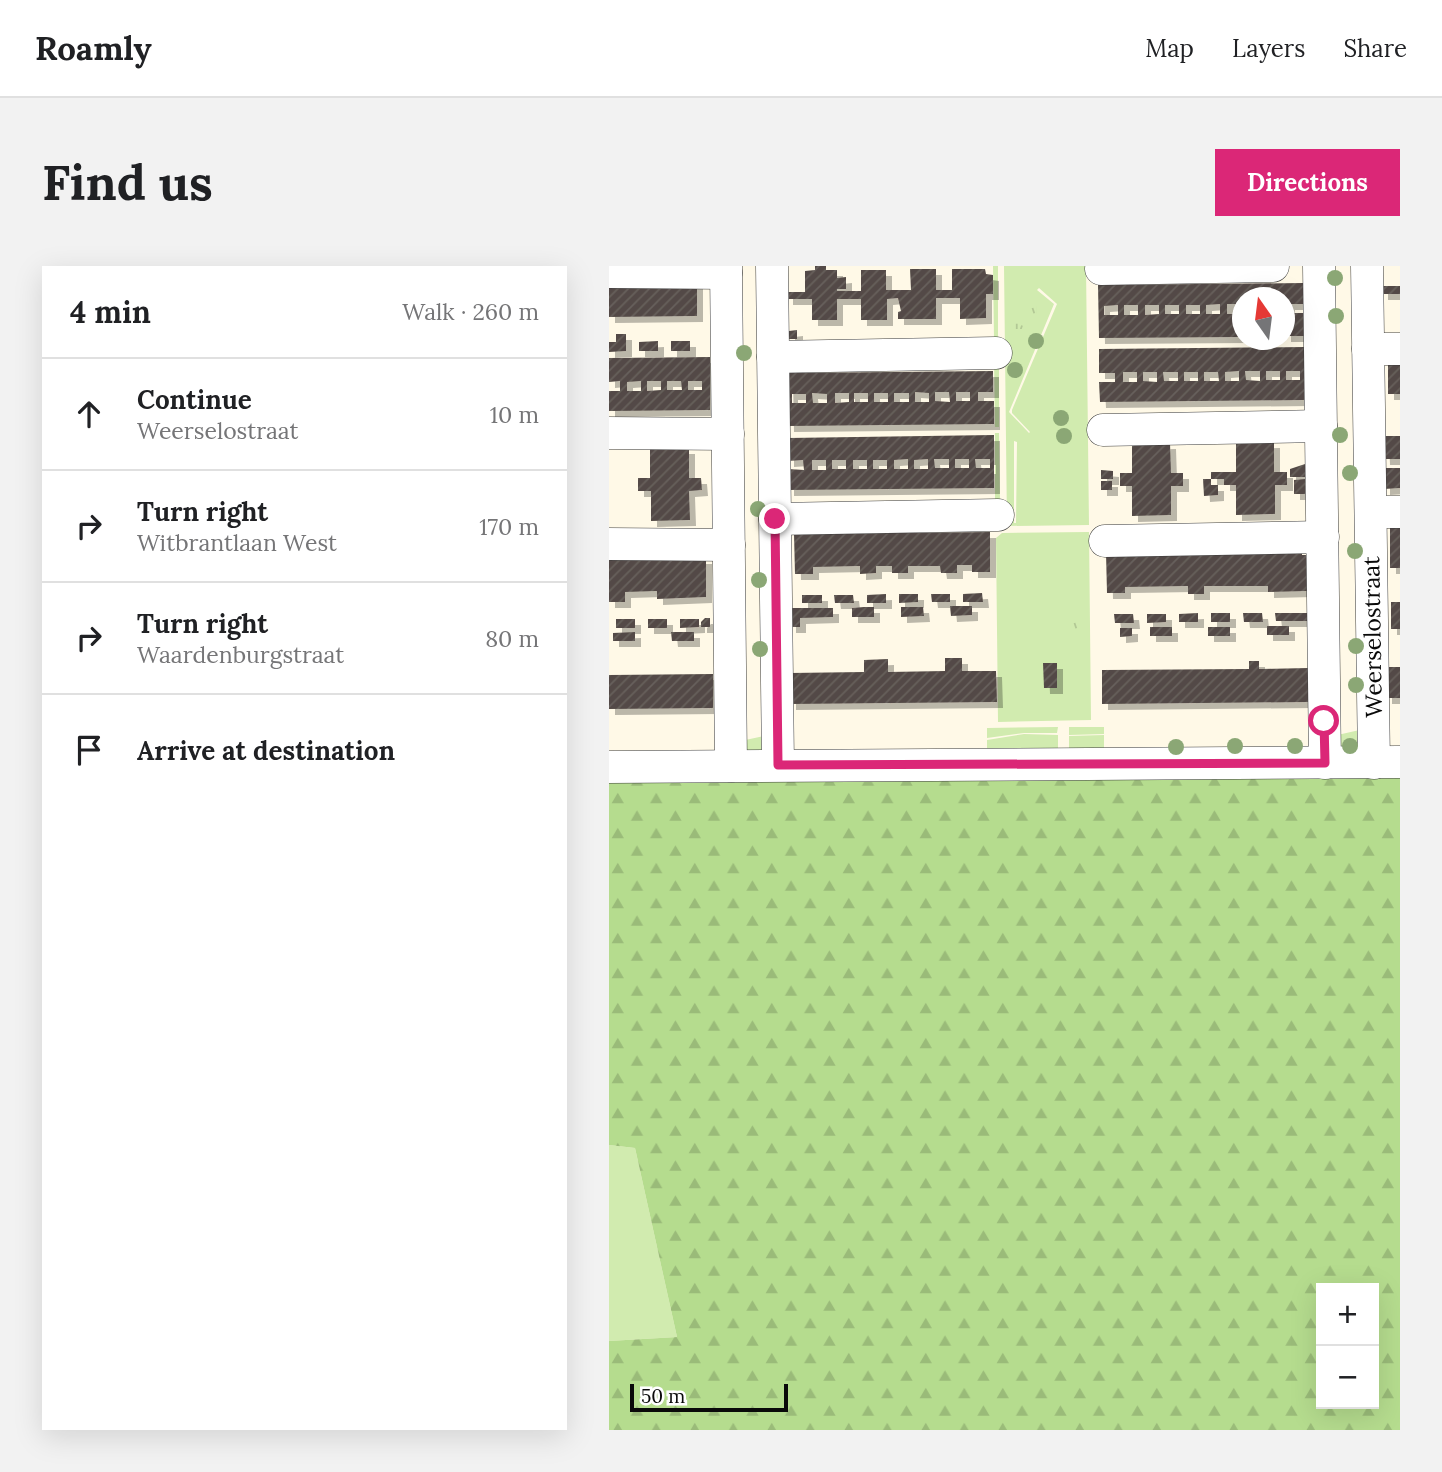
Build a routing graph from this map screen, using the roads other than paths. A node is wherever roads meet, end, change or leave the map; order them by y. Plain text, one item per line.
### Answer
1 (772, 266) edge
2 (1273, 266) edge
3 (1319, 266) edge
4 (1367, 266) edge
5 (726, 269) edge
6 (1101, 269) dead end
7 (609, 272) edge
8 (1369, 349) junction
9 (1400, 349) edge
10 (996, 353) dead end
11 (773, 357) junction
12 (1369, 386) junction
13 (1321, 387) junction
14 (774, 391) junction
15 (728, 392) junction
16 (1321, 426) junction
17 (1103, 430) dead end
18 (609, 433) edge
19 (728, 434) junction
20 (1385, 512) edge
21 (998, 515) dead end
22 (775, 519) junction
23 (1322, 537) junction
24 (1105, 541) dead end
25 (609, 544) edge
26 (729, 545) junction
27 (1387, 762) edge
28 (1325, 763) junction
29 (778, 765) junction
30 (731, 766) junction
31 (609, 767) edge

1 - 11 street
2 - 6 street
3 - 13 street, Weerselostraat
4 - 8 street, Weerselostraat
5 - 7 street
5 - 15 street
8 - 9 street
8 - 12 street, Weerselostraat
10 - 11 street
11 - 14 street
12 - 13 street
12 - 20 street, Weerselostraat
13 - 16 street, Weerselostraat
14 - 15 street
14 - 22 street
15 - 19 street
16 - 17 street
16 - 23 street, Weerselostraat
18 - 19 street
19 - 26 street
20 - 27 street, Weerselostraat
21 - 22 street
22 - 29 street
23 - 24 street
23 - 28 street, Weerselostraat
25 - 26 street
26 - 30 street
27 - 28 street
28 - 29 street
29 - 30 street
30 - 31 street

